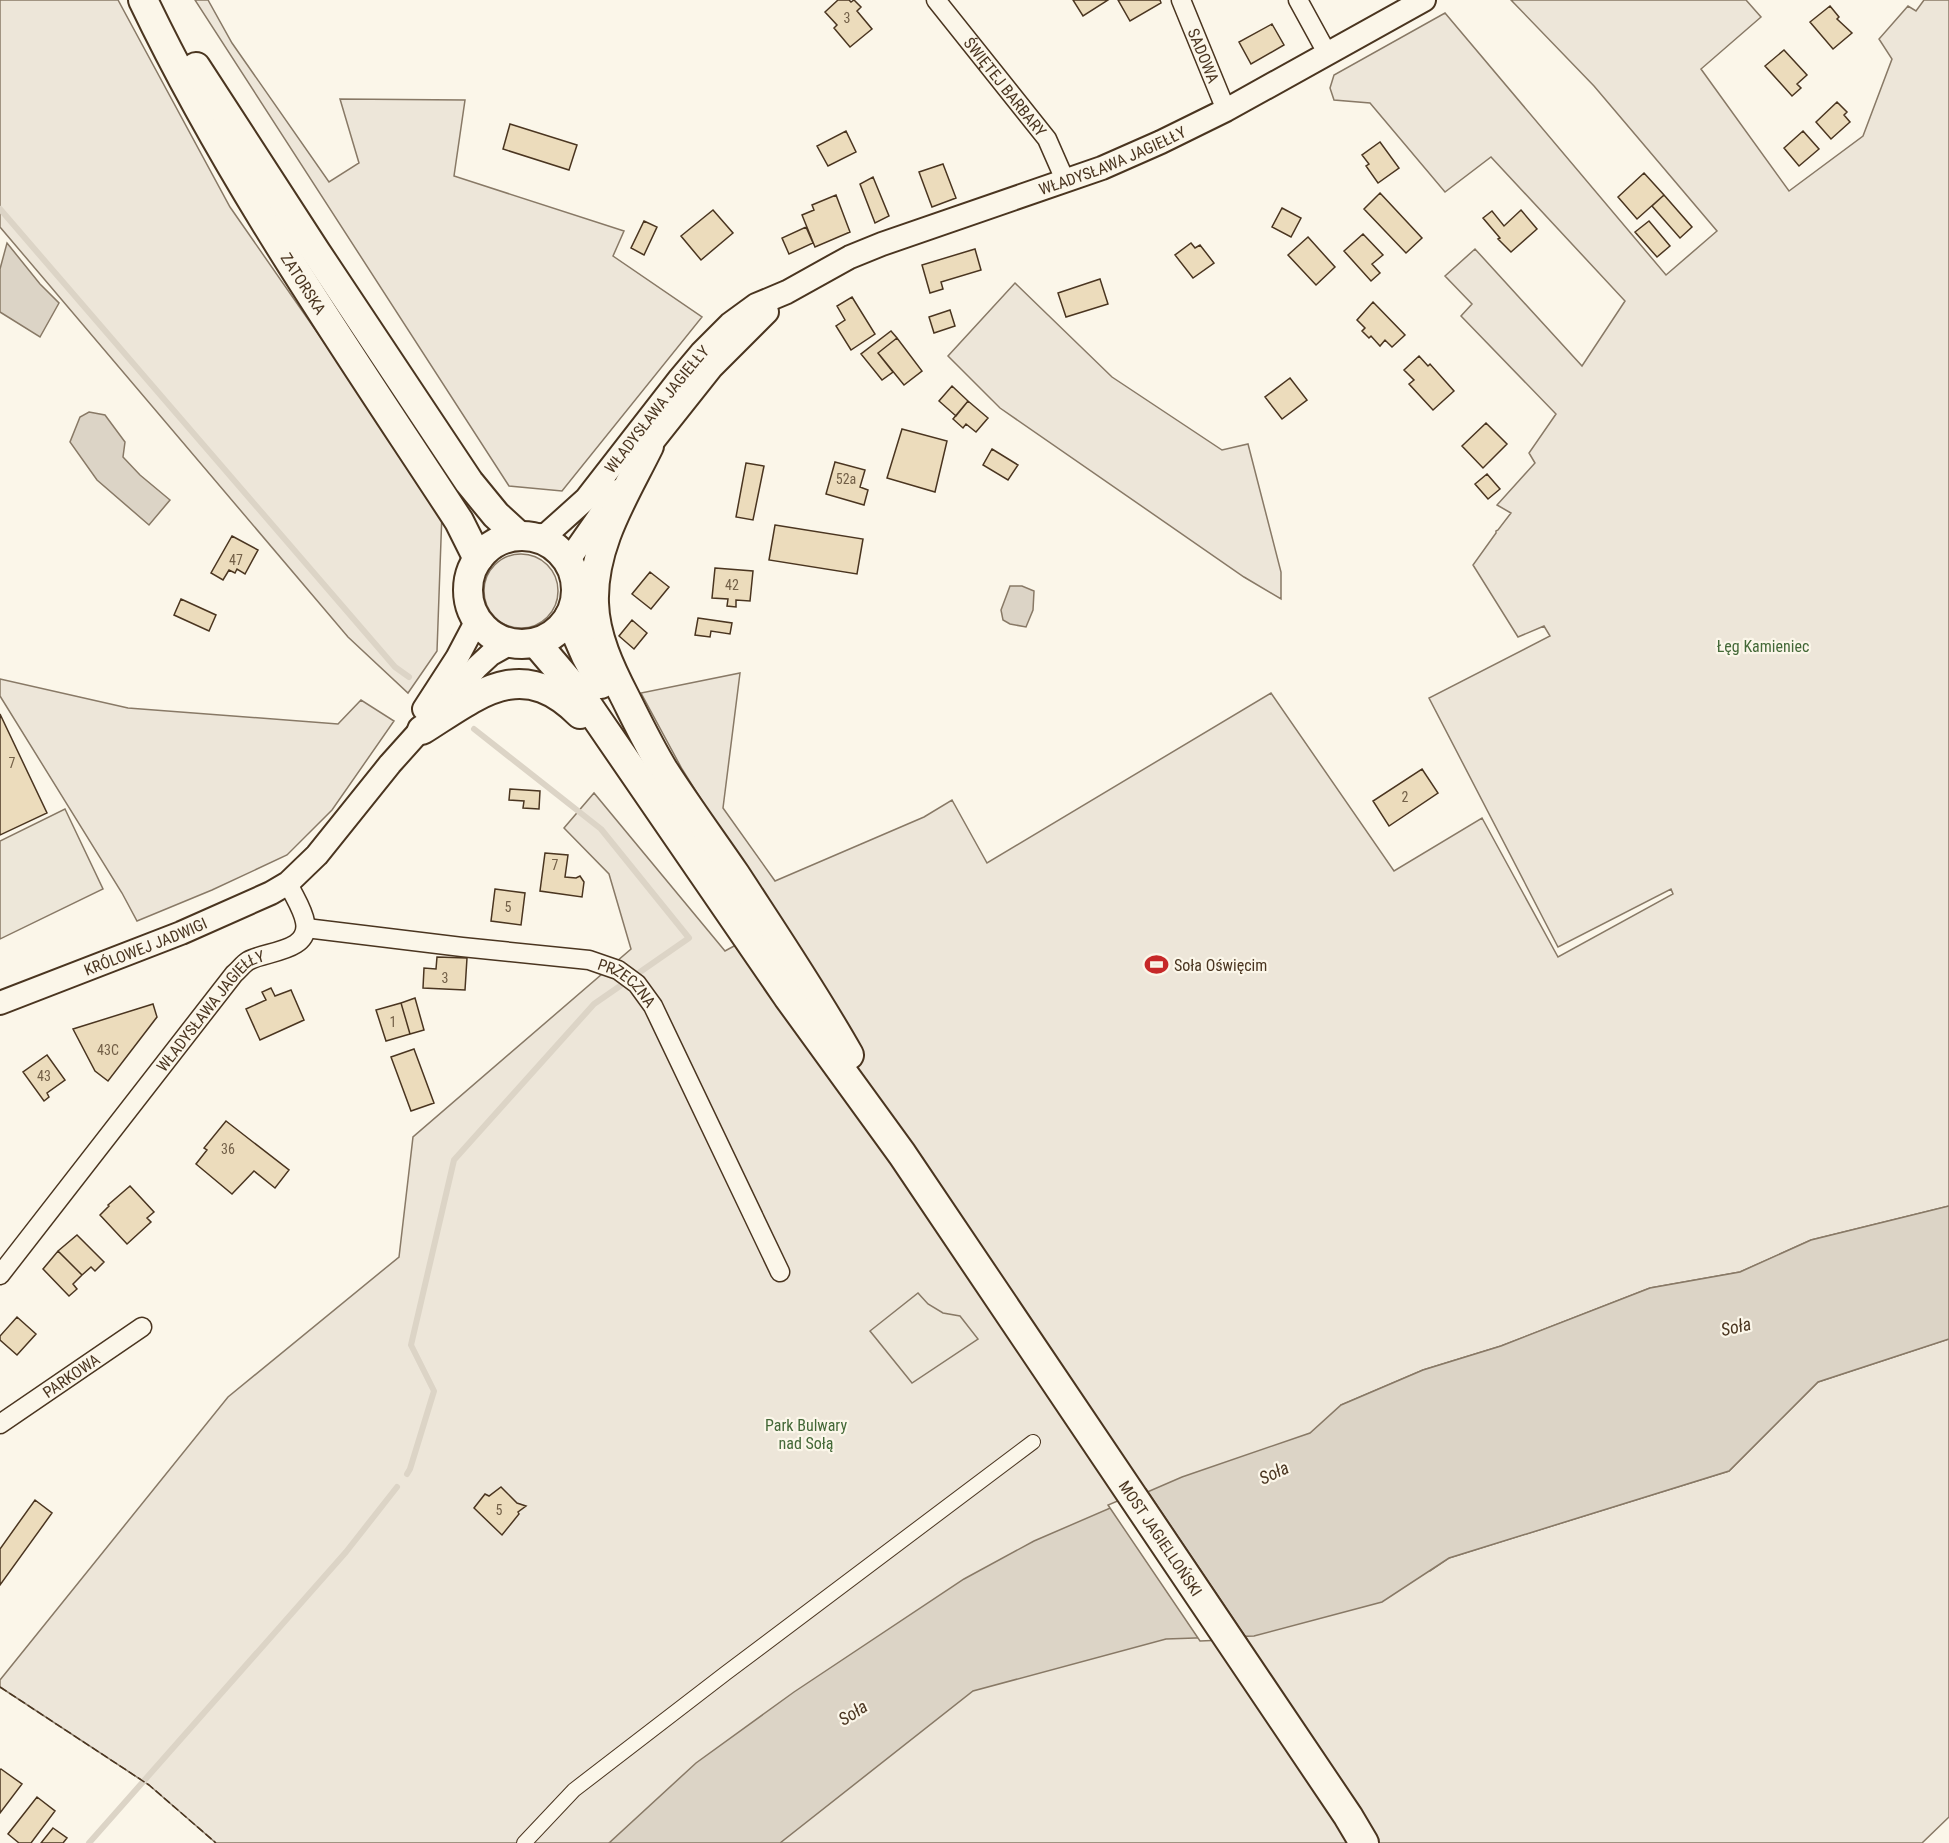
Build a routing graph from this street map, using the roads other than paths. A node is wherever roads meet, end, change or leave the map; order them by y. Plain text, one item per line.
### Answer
1 (143, 0) edge
2 (155, 0) edge
3 (936, 0) edge
4 (1180, 0) edge
5 (1298, 0) edge
6 (1424, 0) edge
7 (1327, 53) junction
8 (1226, 110) junction
9 (1065, 180) junction
10 (787, 292) junction
11 (649, 446) junction
12 (527, 536) junction
13 (478, 558) junction
14 (568, 561) junction
15 (569, 617) junction
16 (477, 620) junction
17 (523, 643) junction
18 (422, 730) junction
19 (390, 764) junction
20 (650, 771) junction
21 (288, 883) junction
22 (306, 928) junction
23 (0, 1003) edge
24 (780, 1272) dead end
25 (0, 1275) edge
26 (142, 1327) dead end
27 (0, 1424) edge
28 (1033, 1442) dead end
29 (524, 1843) edge
30 (1364, 1843) edge

1 - 13 main road, ZATORSKA
2 - 12 main road, ZATORSKA
3 - 9 street, ŚWIĘTEJ BARBARY
4 - 8 street, SADOWA
5 - 7 street
6 - 7 street, WŁADYSŁAWA JAGIEŁŁY
7 - 8 street, WŁADYSŁAWA JAGIEŁŁY
8 - 9 street, WŁADYSŁAWA JAGIEŁŁY
9 - 10 street, WŁADYSŁAWA JAGIEŁŁY
10 - 11 street, WŁADYSŁAWA JAGIEŁŁY
10 - 12 street, WŁADYSŁAWA JAGIEŁŁY
11 - 14 street, WŁADYSŁAWA JAGIEŁŁY
11 - 20 main road
12 - 13 main road
12 - 14 main road
13 - 16 main road
14 - 15 main road
15 - 17 main road
15 - 20 main road
16 - 17 main road
16 - 19 street
17 - 18 street
17 - 20 main road
18 - 19 street
18 - 20 main road
19 - 21 street
20 - 30 main road, MOST JAGIELLOŃSKI
21 - 22 street
21 - 23 street, KRÓLOWEJ JADWIGI
22 - 24 street, PRZECZNA
22 - 25 street, WŁADYSŁAWA JAGIEŁŁY
26 - 27 street, PARKOWA
28 - 29 street

